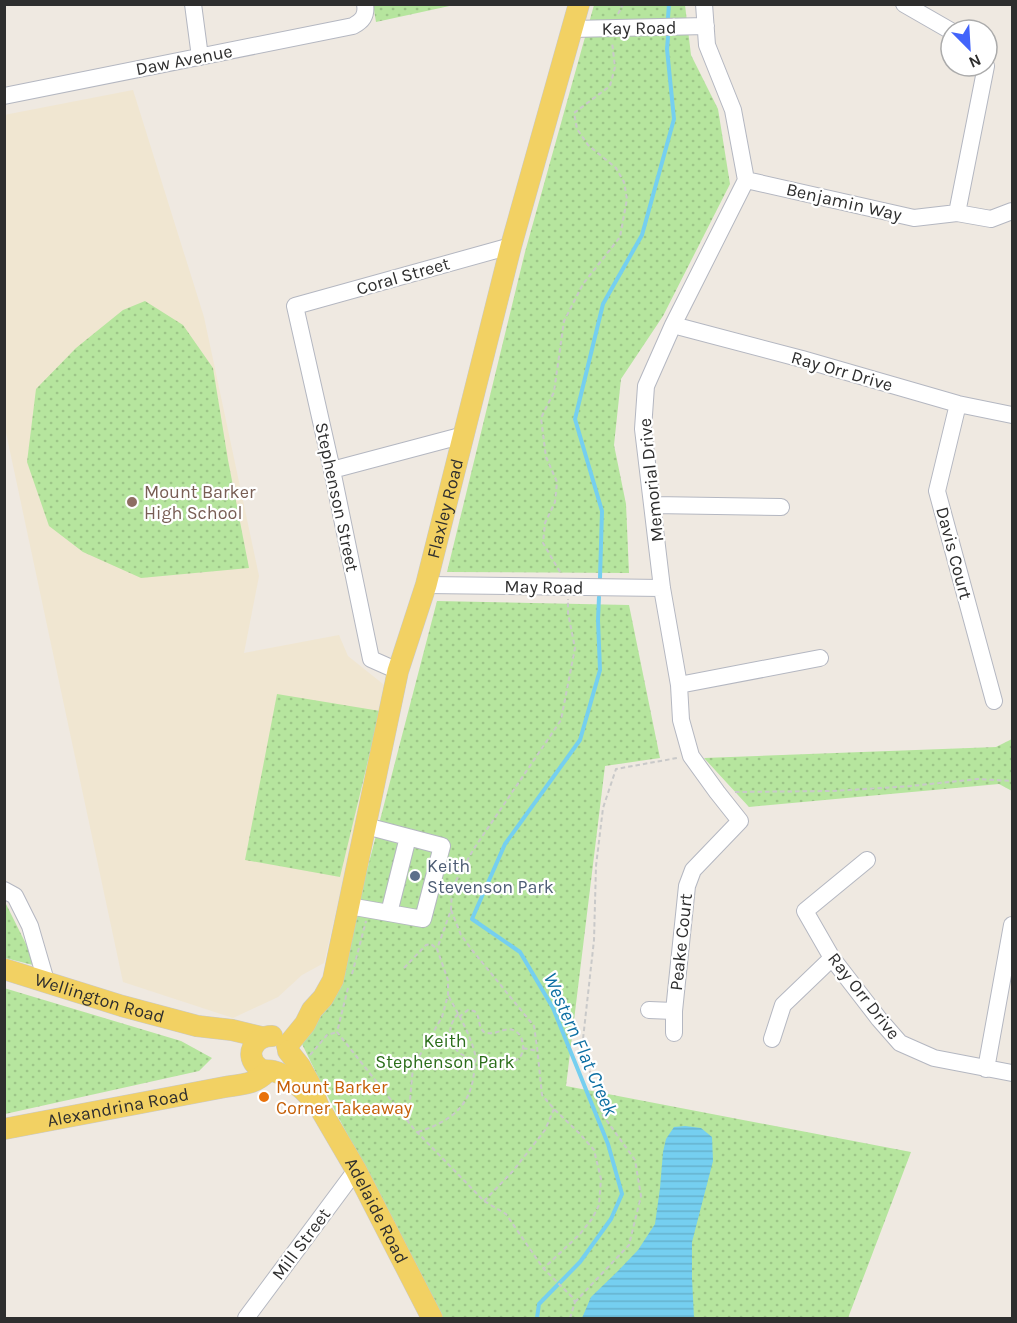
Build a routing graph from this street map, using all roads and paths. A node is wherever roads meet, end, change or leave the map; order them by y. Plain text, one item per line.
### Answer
1 (193, 4) edge
2 (365, 4) edge
3 (579, 4) edge
4 (623, 4) edge
5 (704, 4) edge
6 (904, 4) edge
7 (939, 25) edge
8 (706, 26) junction
9 (610, 28) junction
10 (572, 29) junction
11 (200, 57) junction
12 (984, 78) edge
13 (4, 96) edge
14 (746, 180) junction
15 (1012, 211) edge
16 (957, 213) junction
17 (511, 246) junction
18 (295, 306) joint
19 (673, 325) junction
20 (958, 404) junction
21 (1012, 415) edge
22 (464, 435) junction
23 (332, 470) junction
24 (653, 505) junction
25 (781, 507) dead end
26 (426, 585) junction
27 (569, 587) junction
28 (662, 588) junction
29 (820, 658) dead end
30 (398, 671) junction
31 (679, 685) junction
32 (994, 701) dead end
33 (690, 752) junction
34 (1012, 781) edge
35 (717, 792) junction
36 (740, 821) joint
37 (366, 826) junction
38 (408, 837) junction
39 (867, 860) dead end
40 (4, 890) edge
41 (359, 908) junction
42 (451, 910) junction
43 (389, 913) junction
44 (1012, 925) edge
45 (437, 949) junction
46 (832, 958) junction
47 (404, 968) dead end
48 (4, 969) edge
49 (351, 976) dead end
50 (46, 981) junction
51 (348, 987) dead end
52 (448, 995) junction
53 (649, 1010) dead end
54 (674, 1011) junction
55 (459, 1016) junction
56 (337, 1032) junction
57 (674, 1033) dead end
58 (772, 1039) dead end
59 (523, 1048) junction
60 (538, 1051) junction
61 (273, 1055) junction
62 (475, 1057) junction
63 (986, 1069) junction
64 (1012, 1074) edge
65 (554, 1109) junction
66 (408, 1122) junction
67 (4, 1129) edge
68 (417, 1132) junction
69 (356, 1170) junction
70 (484, 1201) junction
71 (543, 1268) junction
72 (575, 1302) junction
73 (246, 1318) edge
74 (432, 1318) edge
75 (570, 1318) edge

1 - 11 street
2 - 11 street, Daw Avenue
3 - 10 main road, Flaxley Road
4 - 9 path
5 - 8 street
6 - 7 street
8 - 9 street, Kay Road
8 - 14 street
9 - 10 street, Kay Road
9 - 27 path
10 - 17 main road, Flaxley Road
11 - 13 street, Daw Avenue
12 - 16 street
14 - 16 street, Benjamin Way
14 - 19 street, Memorial Drive
15 - 16 street, Benjamin Way
17 - 18 street, Coral Street
17 - 22 main road, Flaxley Road
18 - 23 street, Stephenson Street
19 - 20 street, Ray Orr Drive
19 - 24 street, Memorial Drive
20 - 21 street, Ray Orr Drive
20 - 32 street, Davis Court
22 - 23 street
22 - 26 main road, Flaxley Road
23 - 30 street, Stephenson Street
24 - 25 street
24 - 28 street, Memorial Drive
26 - 27 street, May Road
26 - 30 main road, Flaxley Road
27 - 28 street, May Road
27 - 42 path
28 - 31 street, Memorial Drive
29 - 31 street
30 - 37 main road, Flaxley Road
31 - 33 street, Memorial Drive
33 - 35 street, Memorial Drive
33 - 72 path
34 - 35 path
35 - 36 street, Memorial Drive
36 - 54 street, Peake Court
37 - 38 street
37 - 41 main road, Flaxley Road
38 - 43 street
38 - 43 street
39 - 46 street, Ray Orr Drive
40 - 50 street
41 - 43 street
41 - 49 path
41 - 61 main road, Flaxley Road
42 - 45 path
42 - 60 path
44 - 63 street
45 - 47 path
45 - 52 path
46 - 58 street
46 - 63 street, Ray Orr Drive
48 - 50 main road, Wellington Road
50 - 61 main road, Wellington Road
51 - 56 path
52 - 55 path
52 - 66 path
53 - 54 street, Peake Court
54 - 57 street, Peake Court
55 - 59 path
55 - 62 path
55 - 62 path
56 - 61 path
56 - 66 path
59 - 60 path
59 - 62 path
60 - 65 path
61 - 67 main road, Alexandrina Road
61 - 69 main road, Adelaide Road
62 - 68 path
63 - 64 street, Ray Orr Drive
65 - 70 path
65 - 71 path
66 - 68 path
68 - 70 path
69 - 73 street, Mill Street
69 - 74 main road, Adelaide Road
70 - 71 path
71 - 72 path
72 - 75 path

